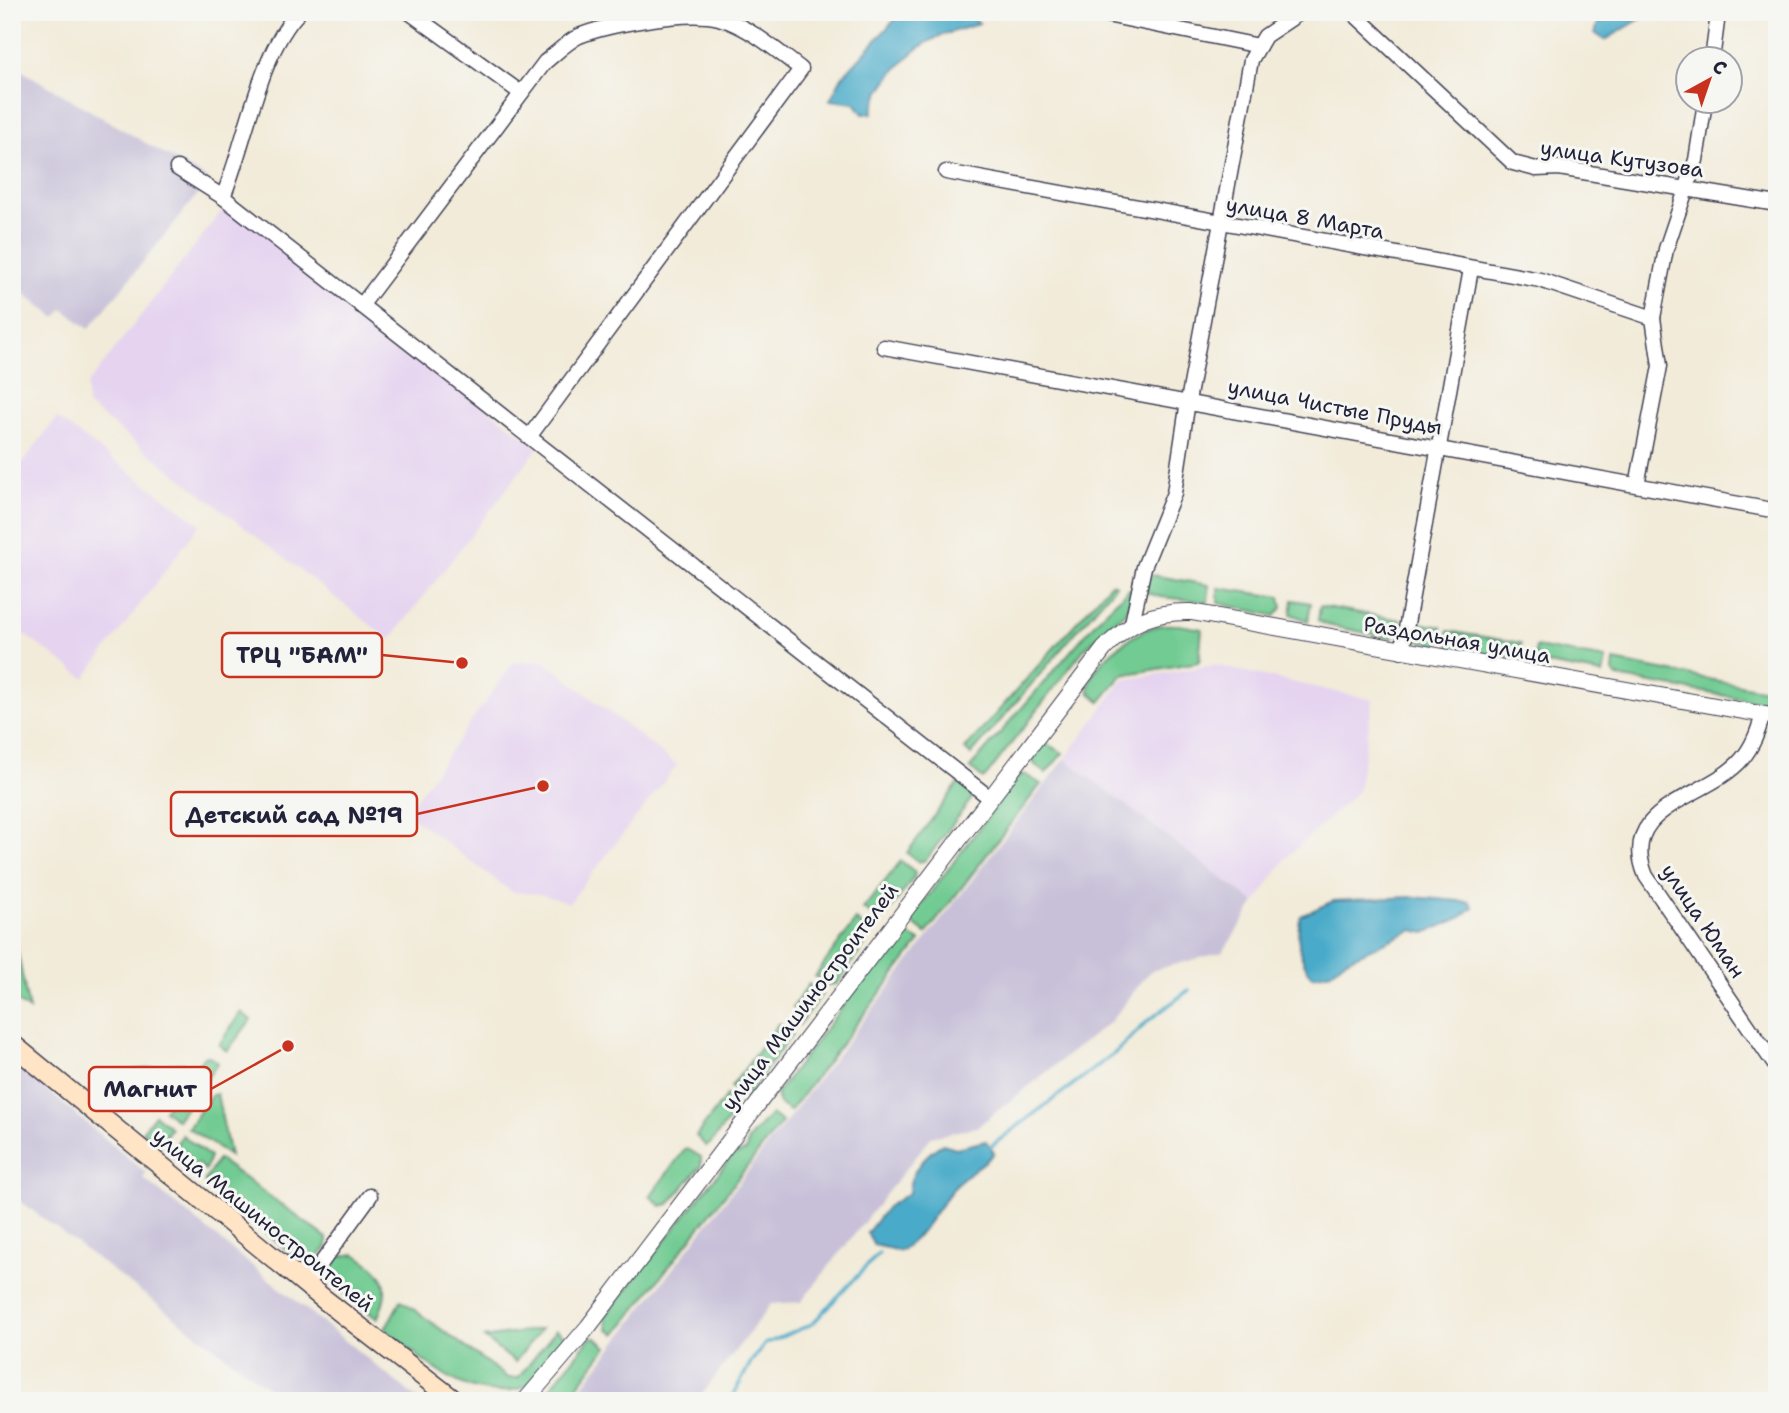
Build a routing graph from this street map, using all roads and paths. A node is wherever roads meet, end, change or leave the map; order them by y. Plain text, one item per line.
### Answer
1 (299, 12) edge
2 (409, 12) edge
3 (1092, 12) edge
4 (1301, 12) edge
5 (1352, 12) edge
6 (1717, 22) dead end
7 (1259, 46) junction
8 (1714, 46) edge
9 (521, 93) junction
10 (1703, 116) edge
11 (177, 167) dead end
12 (946, 172) dead end
13 (1687, 189) junction
14 (223, 197) junction
15 (1777, 204) edge
16 (1220, 224) junction
17 (1471, 269) junction
18 (361, 306) junction
19 (1653, 318) junction
20 (884, 347) dead end
21 (1188, 401) junction
22 (529, 437) junction
23 (1440, 449) junction
24 (1637, 485) junction
25 (1777, 511) edge
26 (1132, 623) junction
27 (1402, 651) junction
28 (1770, 716) edge
29 (990, 798) junction
30 (12, 1044) edge
31 (1777, 1068) edge
32 (370, 1196) dead end
33 (306, 1284) junction
34 (529, 1399) edge
35 (454, 1401) edge

1 - 14 street
2 - 9 street
3 - 7 street
4 - 7 street
5 - 13 street, улица Кутузова
6 - 8 street
7 - 16 street
9 - 18 street
9 - 22 street
10 - 13 street
11 - 14 street
12 - 16 street, улица 8 Марта
13 - 15 street, улица Кутузова
13 - 19 street
14 - 18 street
16 - 17 street, улица 8 Марта
16 - 21 street
17 - 19 street, улица 8 Марта
17 - 23 street
18 - 22 street
19 - 24 street
20 - 21 street, улица Чистые Пруды
21 - 23 street, улица Чистые Пруды
21 - 26 street
22 - 29 street
23 - 24 street, улица Чистые Пруды
23 - 27 street
24 - 25 street, улица Чистые Пруды
26 - 27 street, Раздольная улица
26 - 29 street, улица Машиностроителей
27 - 28 street, Раздольная улица
28 - 31 street, улица Юман
29 - 34 street, улица Машиностроителей
30 - 33 main road, улица Машиностроителей
32 - 33 street
33 - 35 main road, улица Машиностроителей

